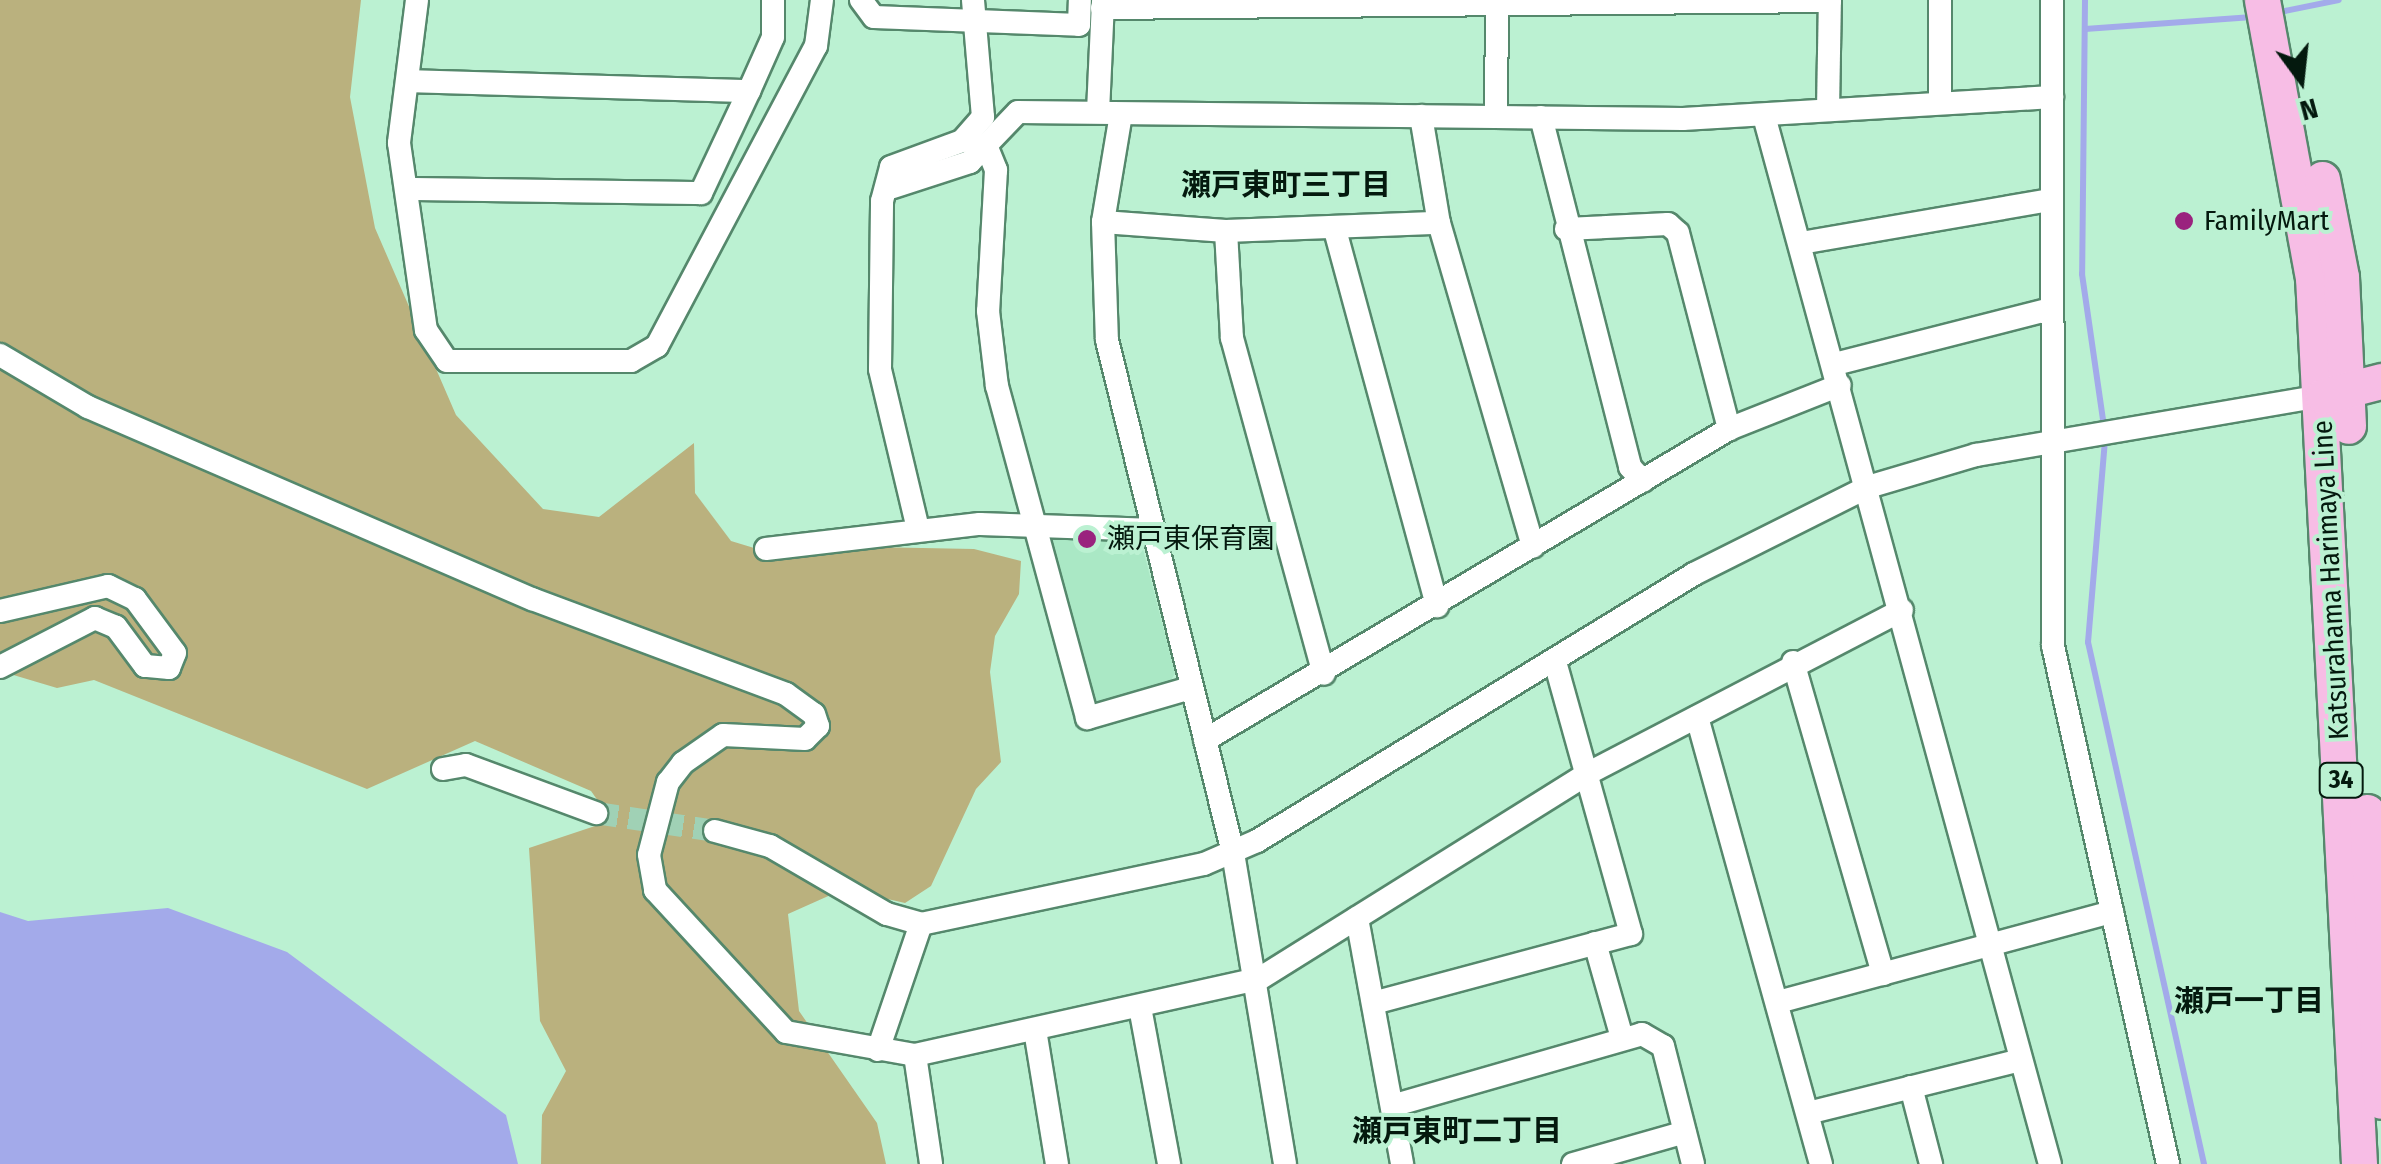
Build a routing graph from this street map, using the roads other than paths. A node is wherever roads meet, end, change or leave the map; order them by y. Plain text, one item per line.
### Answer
1 (417, 0) edge
2 (773, 0) edge
3 (822, 0) edge
4 (861, 0) edge
5 (1940, 0) edge
6 (2052, 0) edge
7 (1830, 1) edge
8 (1719, 2) edge
9 (1095, 3) edge
10 (1497, 3) edge
11 (1611, 3) edge
12 (2273, 10) edge
13 (972, 11) edge
14 (408, 81) junction
15 (750, 91) junction
16 (2052, 97) junction
17 (1940, 103) junction
18 (1828, 110) junction
19 (1109, 116) junction
20 (1421, 116) junction
21 (1496, 116) junction
22 (1764, 116) junction
23 (1542, 117) junction
24 (988, 150) junction
25 (892, 187) junction
26 (408, 190) junction
27 (2051, 200) junction
28 (1103, 222) junction
29 (1439, 223) junction
30 (1566, 229) junction
31 (1335, 230) junction
32 (1226, 231) junction
33 (1801, 244) junction
34 (2050, 309) junction
35 (0, 355) edge
36 (1838, 374) junction
37 (2381, 381) edge
38 (2334, 393) junction
39 (1729, 429) junction
40 (2052, 440) junction
41 (1643, 481) junction
42 (1868, 488) junction
43 (1034, 523) junction
44 (918, 529) junction
45 (1148, 530) junction
46 (1533, 547) junction
47 (766, 549) dead end
48 (1437, 606) junction
49 (1902, 610) junction
50 (0, 611) edge
51 (1555, 661) junction
52 (1794, 662) junction
53 (0, 666) edge
54 (1324, 674) junction
55 (1190, 688) junction
56 (1697, 717) junction
57 (1205, 740) junction
58 (444, 769) dead end
59 (1587, 774) junction
60 (596, 813) tunnel mouth
61 (715, 832) tunnel mouth
62 (1234, 853) junction
63 (2112, 912) junction
64 (1357, 918) junction
65 (921, 924) junction
66 (1595, 943) junction
67 (1991, 946) junction
68 (1883, 974) junction
69 (1259, 979) junction
70 (1377, 1002) junction
71 (1778, 1002) junction
72 (1140, 1007) junction
73 (1035, 1030) junction
74 (1622, 1038) junction
75 (878, 1050) junction
76 (915, 1055) junction
77 (2021, 1060) junction
78 (1911, 1087) junction
79 (2381, 1101) edge
80 (1395, 1104) junction
81 (1808, 1113) junction
82 (1685, 1132) junction
83 (932, 1164) edge
84 (1057, 1164) edge
85 (1169, 1164) edge
86 (1285, 1164) edge
87 (1402, 1164) edge
88 (1573, 1164) edge
89 (1694, 1164) edge
90 (1822, 1164) edge
91 (1932, 1164) edge
92 (2050, 1164) edge
93 (2168, 1164) edge
94 (2359, 1164) edge

1 - 14 street
2 - 15 street
3 - 26 street
4 - 13 street
5 - 17 street
6 - 16 street
7 - 8 street
7 - 18 street
8 - 11 street
9 - 10 street
9 - 13 street
9 - 19 street
10 - 11 street
10 - 21 street
12 - 38 main road, Katsurahama Harimaya Line / 34
13 - 25 street
14 - 15 street
14 - 26 street
15 - 26 street
16 - 17 street
16 - 27 street
17 - 18 street
18 - 22 street
19 - 20 street
19 - 24 street
19 - 28 street
20 - 21 street
20 - 29 street
21 - 23 street
22 - 23 street
22 - 33 street
23 - 30 street
24 - 25 street
24 - 43 street
25 - 44 street
27 - 33 street
27 - 34 street
28 - 32 street
28 - 45 street
29 - 31 street
29 - 46 street
30 - 39 street
30 - 41 street
31 - 32 street
31 - 48 street
32 - 54 street
33 - 36 street
34 - 36 street
34 - 40 street
35 - 75 street
36 - 39 street
36 - 42 street
37 - 38 main road
38 - 40 street
38 - 79 main road, Katsurahama Harimaya Line / 34
38 - 94 main road, Katsurahama Harimaya Line / 34
39 - 41 street
40 - 42 street
40 - 63 street
41 - 46 street
42 - 49 street
42 - 51 street
43 - 44 street
43 - 45 street
43 - 55 street
44 - 47 street
45 - 55 street
46 - 48 street
48 - 54 street
49 - 52 street
49 - 67 street
50 - 53 street
51 - 59 street
51 - 62 street
52 - 56 street
52 - 68 street
54 - 57 street
55 - 57 street
56 - 59 street
56 - 71 street
57 - 62 street
58 - 60 street
59 - 64 street
59 - 66 street
61 - 65 street
62 - 65 street
62 - 69 street
63 - 67 street
63 - 93 street
64 - 69 street
64 - 70 street
65 - 75 street
66 - 70 street
66 - 74 street
67 - 68 street
67 - 77 street
68 - 71 street
69 - 72 street
69 - 86 street
70 - 80 street
71 - 81 street
72 - 73 street
72 - 85 street
73 - 76 street
73 - 84 street
74 - 80 street
74 - 82 street
75 - 76 street
76 - 83 street
77 - 78 street
77 - 92 street
78 - 81 street
78 - 91 street
80 - 87 street
81 - 90 street
82 - 88 street
82 - 89 street

